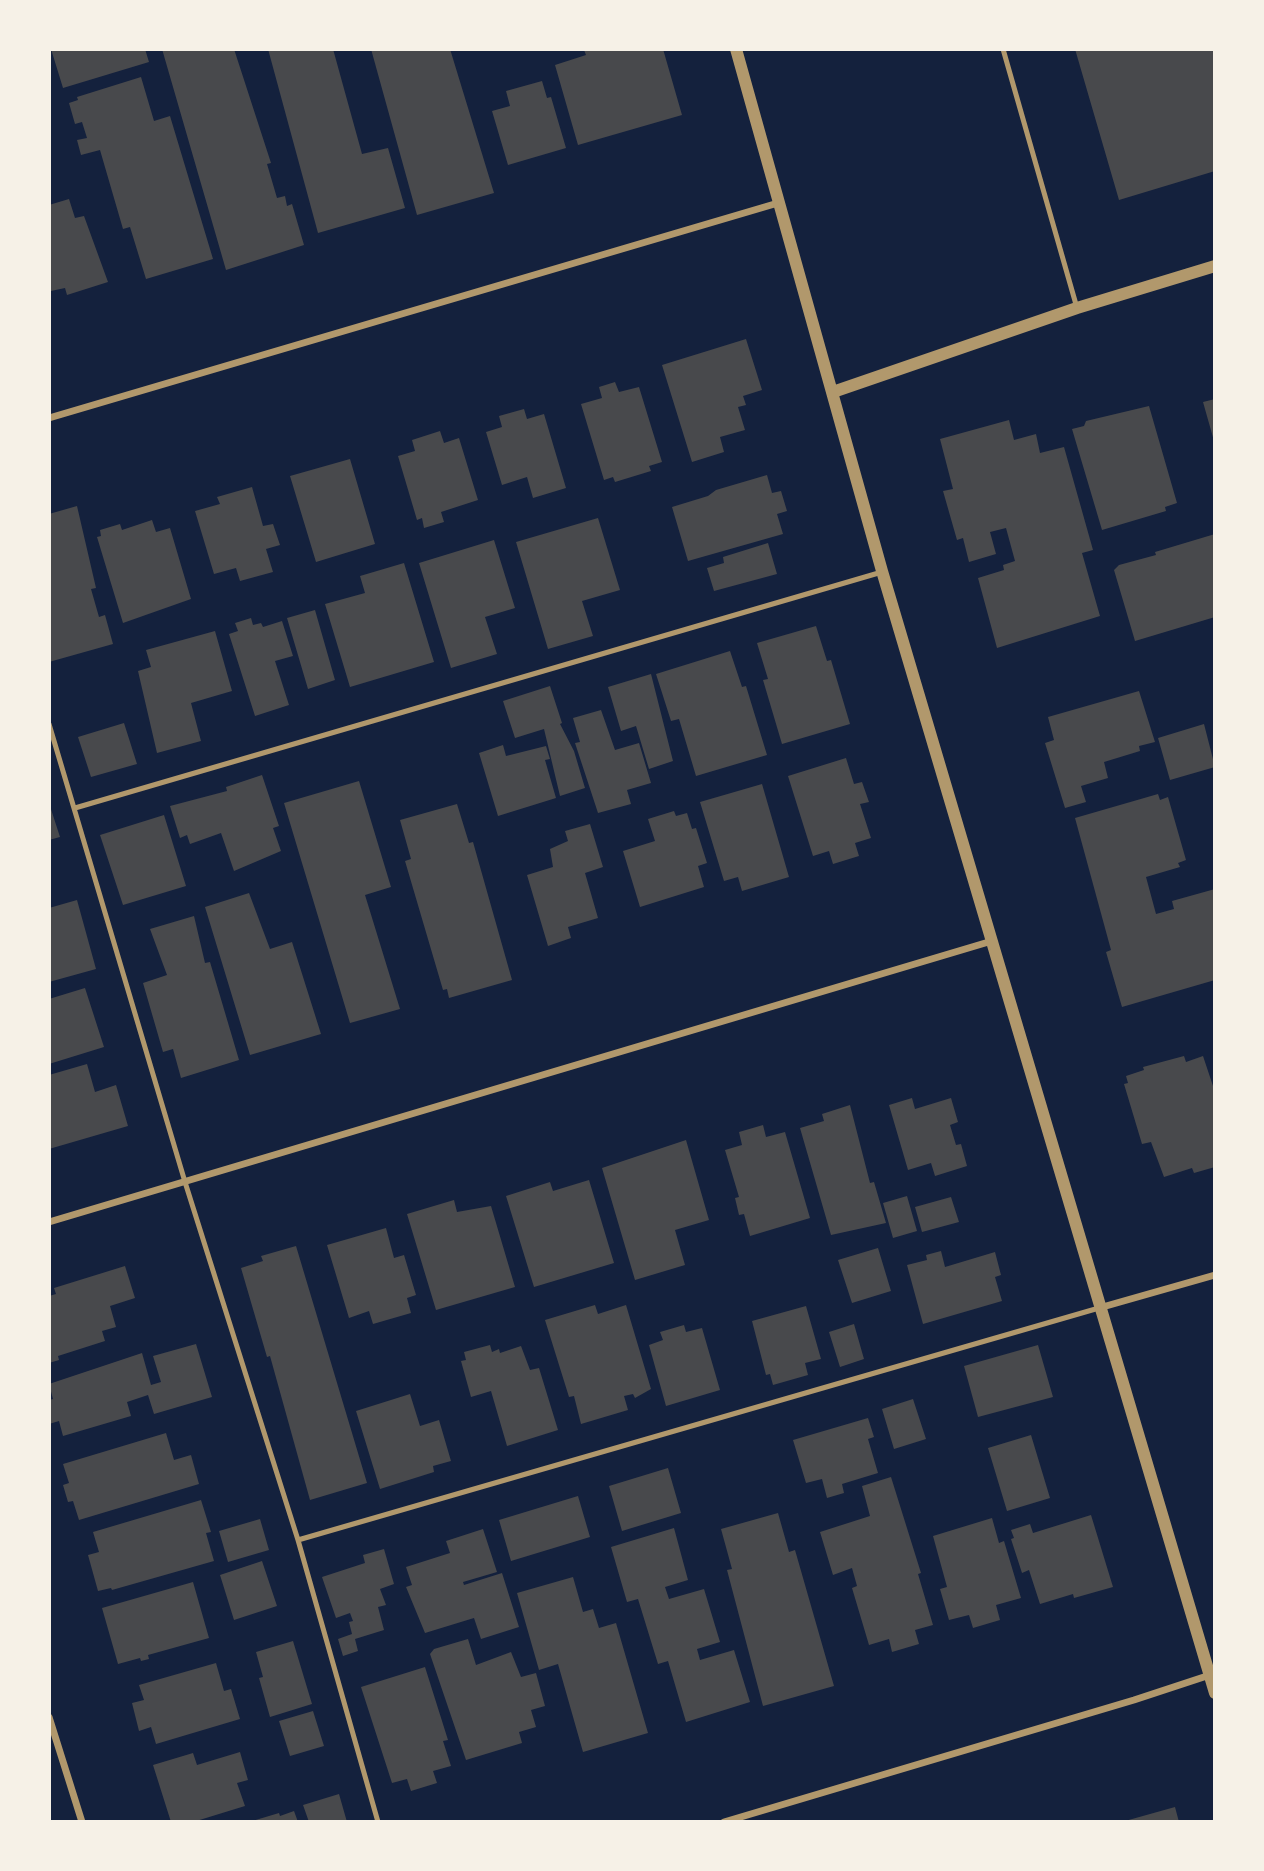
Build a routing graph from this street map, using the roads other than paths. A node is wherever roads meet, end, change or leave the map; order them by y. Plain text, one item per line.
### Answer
1 (736, 49) edge
2 (1003, 49) edge
3 (778, 203) junction
4 (1215, 266) edge
5 (1077, 308) junction
6 (833, 392) junction
7 (49, 418) edge
8 (883, 571) junction
9 (49, 724) edge
10 (75, 808) junction
11 (992, 941) junction
12 (185, 1182) junction
13 (49, 1222) edge
14 (1215, 1275) edge
15 (1099, 1308) junction
16 (298, 1540) junction
17 (1213, 1673) edge
18 (1215, 1693) edge
19 (49, 1717) edge
20 (82, 1822) edge
21 (378, 1822) edge
22 (724, 1822) edge

1 - 3 street
2 - 5 lane
3 - 6 street
3 - 7 street
4 - 5 street
5 - 6 street
6 - 8 street
8 - 10 lane
8 - 11 street
9 - 10 lane
10 - 12 lane
11 - 12 street
11 - 15 street
12 - 13 street
12 - 16 lane
14 - 15 street
15 - 16 lane
15 - 17 street
16 - 21 lane
17 - 18 street
17 - 22 street
19 - 20 street

